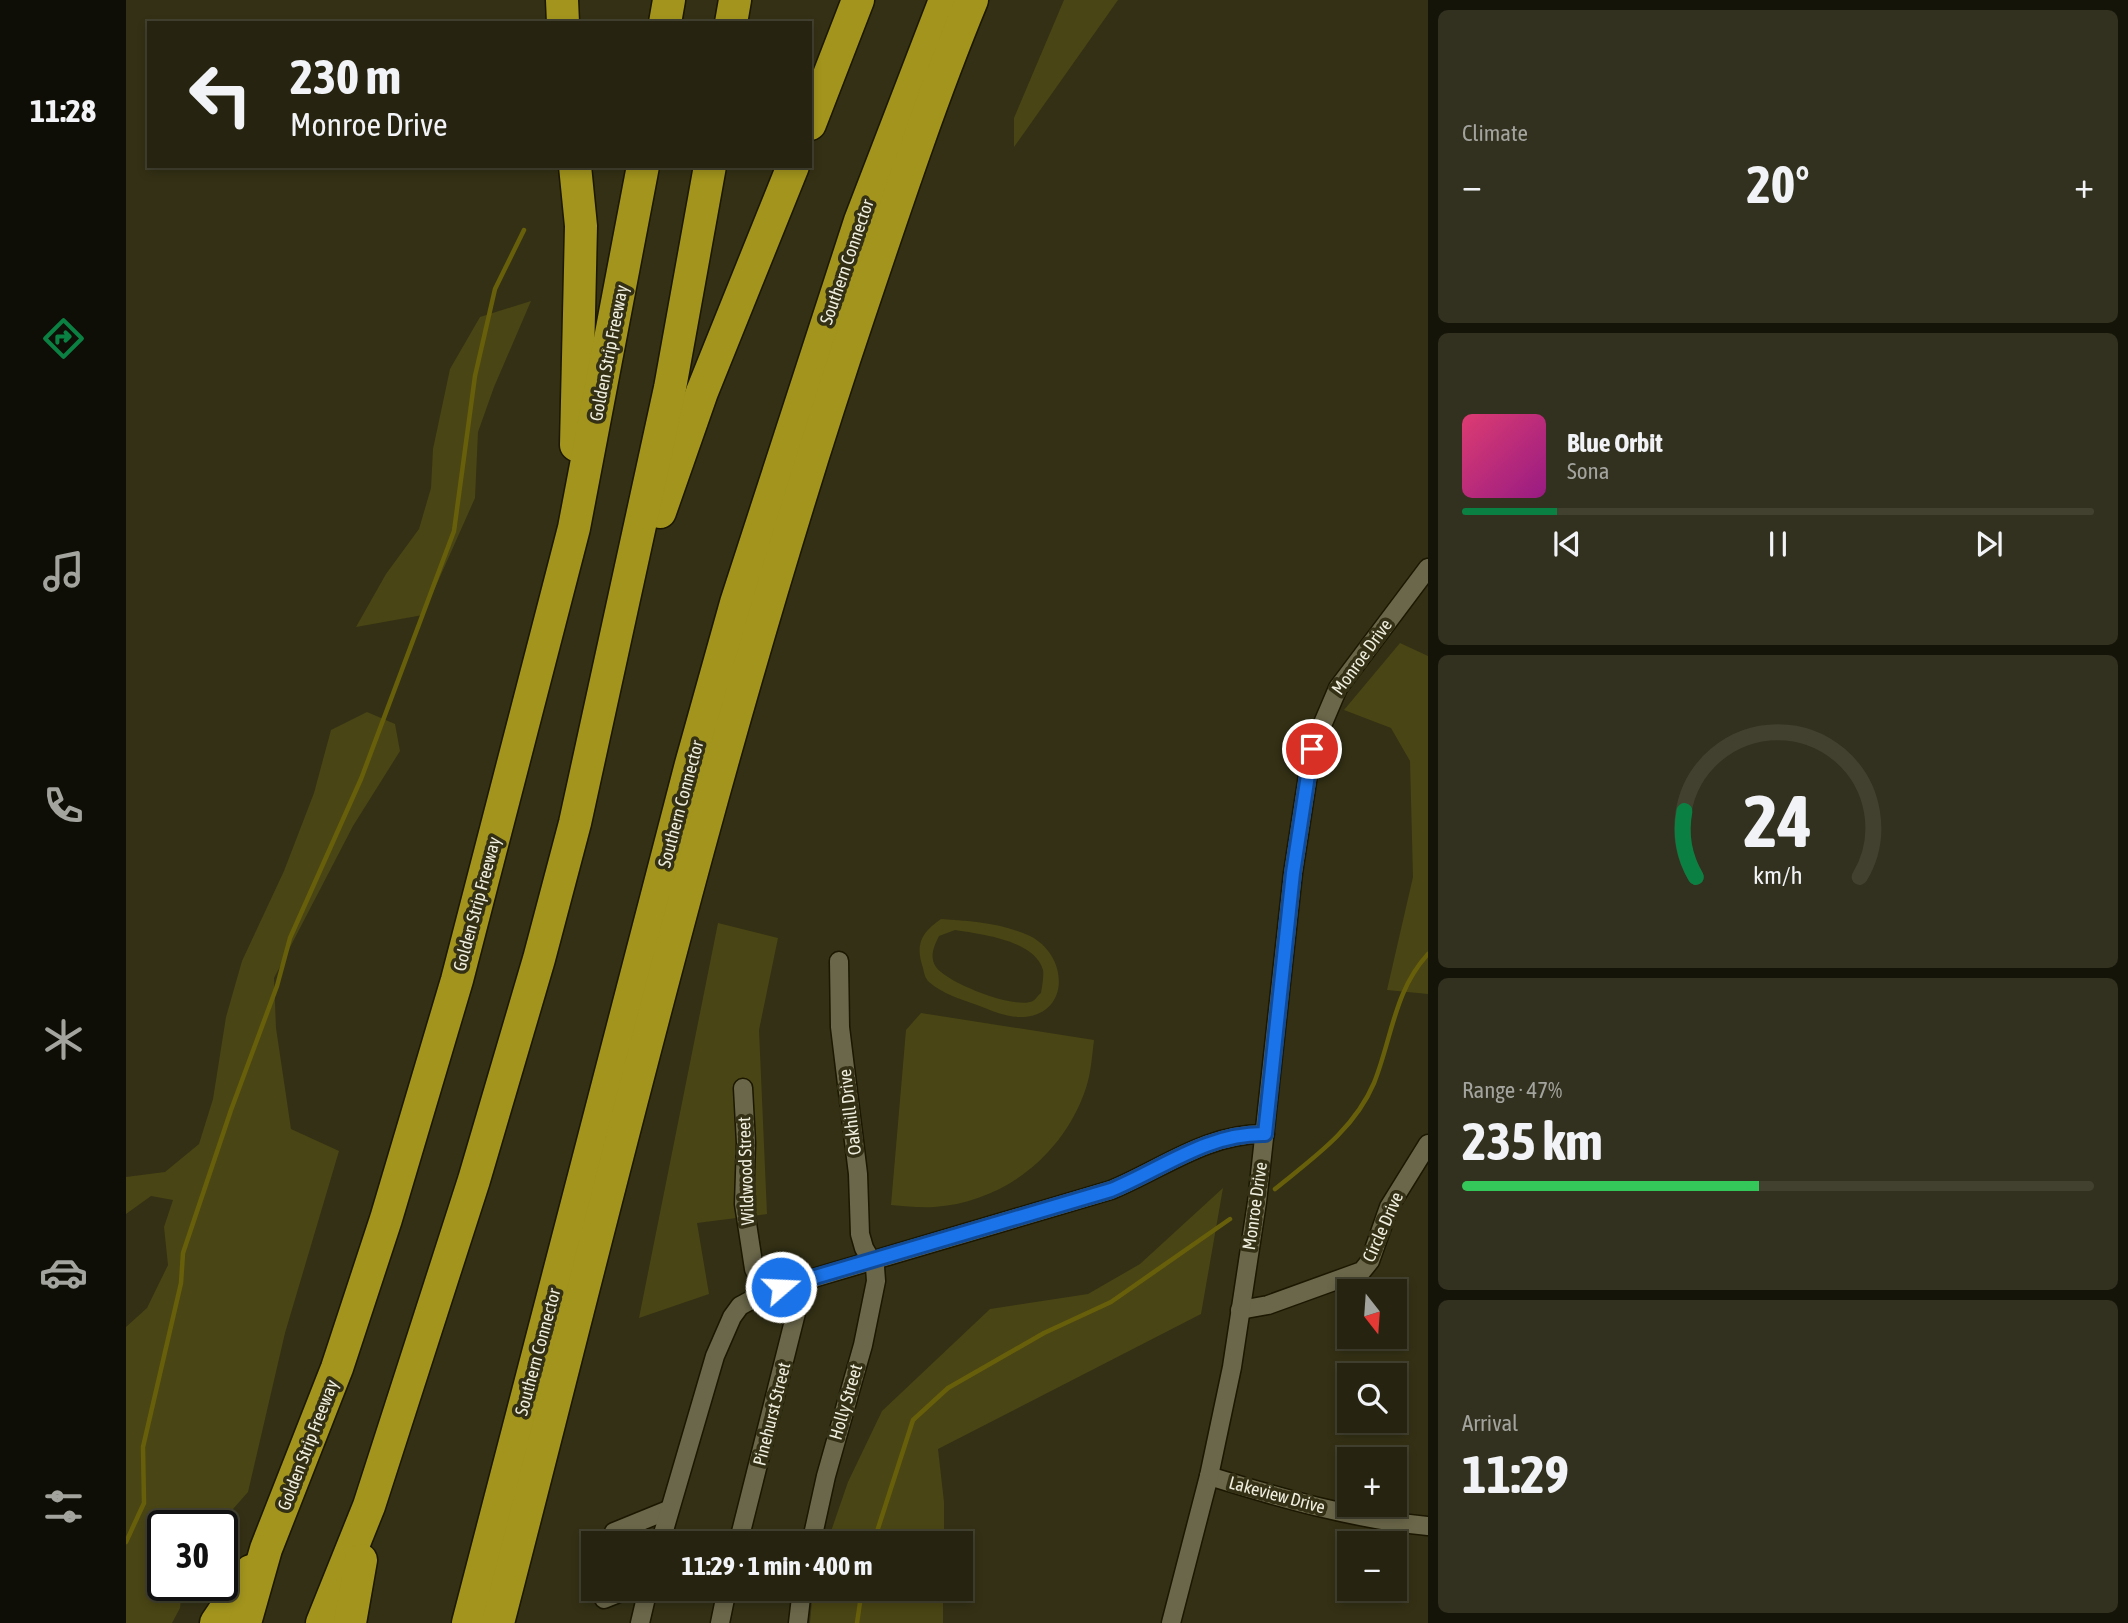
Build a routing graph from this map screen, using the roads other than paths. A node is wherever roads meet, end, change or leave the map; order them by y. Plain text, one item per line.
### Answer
1 (562, 0) edge
2 (669, 0) edge
3 (735, 0) edge
4 (859, 0) edge
5 (955, 10) edge
6 (563, 21) edge
7 (666, 21) edge
8 (731, 21) edge
9 (812, 119) edge
10 (576, 168) edge
11 (643, 168) edge
12 (710, 168) edge
13 (792, 168) edge
14 (574, 528) junction
15 (1428, 568) edge
16 (614, 642) junction
17 (839, 961) dead end
18 (743, 1088) dead end
19 (1265, 1134) junction
20 (1428, 1144) edge
21 (873, 1261) junction
22 (797, 1283) junction
23 (766, 1292) junction
24 (1240, 1310) junction
25 (1209, 1476) junction
26 (369, 1506) junction
27 (668, 1510) junction
28 (1428, 1526) edge
29 (616, 1531) edge
30 (663, 1531) edge
31 (741, 1531) edge
32 (814, 1531) edge
33 (521, 1533) junction
34 (266, 1549) junction
35 (645, 1601) edge
36 (725, 1601) edge
37 (801, 1601) edge
38 (216, 1623) edge
39 (245, 1623) edge
40 (322, 1623) edge
41 (350, 1623) edge
42 (468, 1623) edge
43 (498, 1623) edge
44 (512, 1623) edge
45 (640, 1623) edge
46 (720, 1623) edge
47 (798, 1623) edge
48 (1171, 1623) edge

1 - 6 highway
2 - 7 highway
3 - 8 highway
4 - 9 highway
5 - 33 highway, Southern Connector
5 - 42 highway, Southern Connector
10 - 14 highway
11 - 14 highway, Golden Strip Freeway
12 - 16 highway
13 - 16 highway
14 - 34 highway, Golden Strip Freeway
15 - 19 street, Monroe Drive
16 - 26 highway
17 - 21 street, Oakhill Drive
18 - 23 street, Wildwood Street
19 - 21 street
19 - 24 street, Monroe Drive
20 - 24 street, Circle Drive
21 - 22 street
21 - 32 street, Holly Street
22 - 23 street
22 - 31 street, Pinehurst Street
23 - 27 street
24 - 25 street, Monroe Drive
25 - 28 street, Lakeview Drive
25 - 48 street, Monroe Drive
26 - 40 highway
26 - 41 highway
27 - 29 street
27 - 30 street
33 - 43 highway, Southern Connector
33 - 44 highway
34 - 38 highway
34 - 39 highway, Golden Strip Freeway
35 - 45 street
36 - 46 street
37 - 47 street

